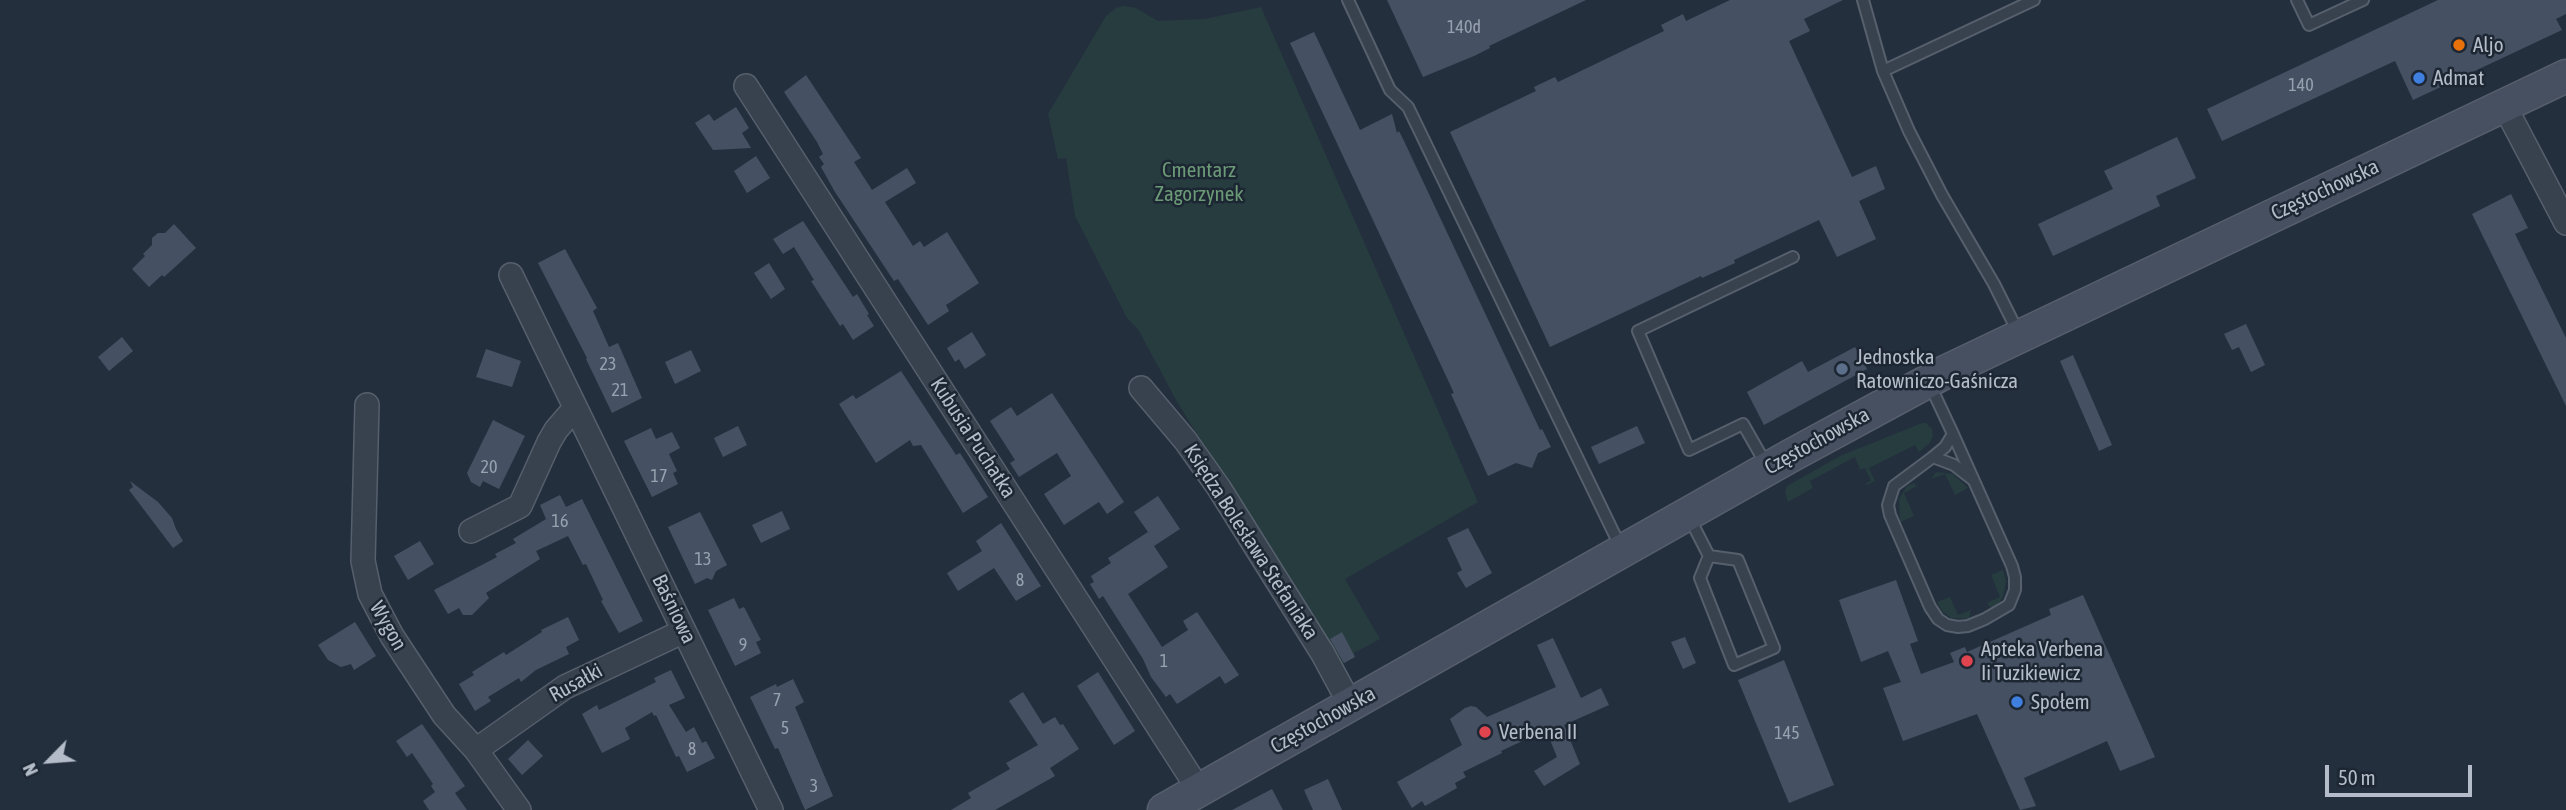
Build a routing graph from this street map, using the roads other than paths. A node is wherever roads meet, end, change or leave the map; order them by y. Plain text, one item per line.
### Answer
1 (1348, 0) edge
2 (1863, 0) edge
3 (2034, 0) edge
4 (2297, 0) edge
5 (2363, 0) edge
6 (1883, 71) junction
7 (2566, 76) edge
8 (746, 86) dead end
9 (2504, 105) junction
10 (2566, 223) edge
11 (1793, 257) dead end
12 (511, 275) dead end
13 (2020, 336) junction
14 (1928, 381) junction
15 (1141, 388) dead end
16 (367, 405) dead end
17 (575, 408) junction
18 (1953, 434) junction
19 (1933, 457) junction
20 (1769, 468) junction
21 (1974, 481) junction
22 (1688, 514) junction
23 (471, 531) dead end
24 (1622, 551) junction
25 (1709, 556) junction
26 (684, 631) junction
27 (1350, 704) junction
28 (476, 750) junction
29 (1199, 790) junction
30 (519, 810) edge
31 (771, 810) edge
32 (1164, 810) edge

1 - 24 lane
2 - 6 lane
3 - 6 lane
4 - 5 lane
6 - 13 lane
7 - 9 main road, Częstochowska
8 - 29 street, Kubusia Puchatka
9 - 10 street
9 - 13 main road, Częstochowska
11 - 20 lane
12 - 17 street, Baśniowa
13 - 14 main road, Częstochowska
14 - 18 lane
14 - 20 main road, Częstochowska
15 - 27 street, Księdza Bolesława Stefaniaka
16 - 28 street, Wygon
17 - 23 street
17 - 26 street, Baśniowa
18 - 19 lane
18 - 21 lane
19 - 21 lane
19 - 21 lane
20 - 22 main road, Częstochowska
22 - 24 main road, Częstochowska
22 - 25 lane
24 - 27 main road, Częstochowska
25 - 25 lane
26 - 28 street, Rusałki
26 - 31 street, Baśniowa
27 - 29 main road, Częstochowska
28 - 30 street, Wygon
29 - 32 main road, Częstochowska

